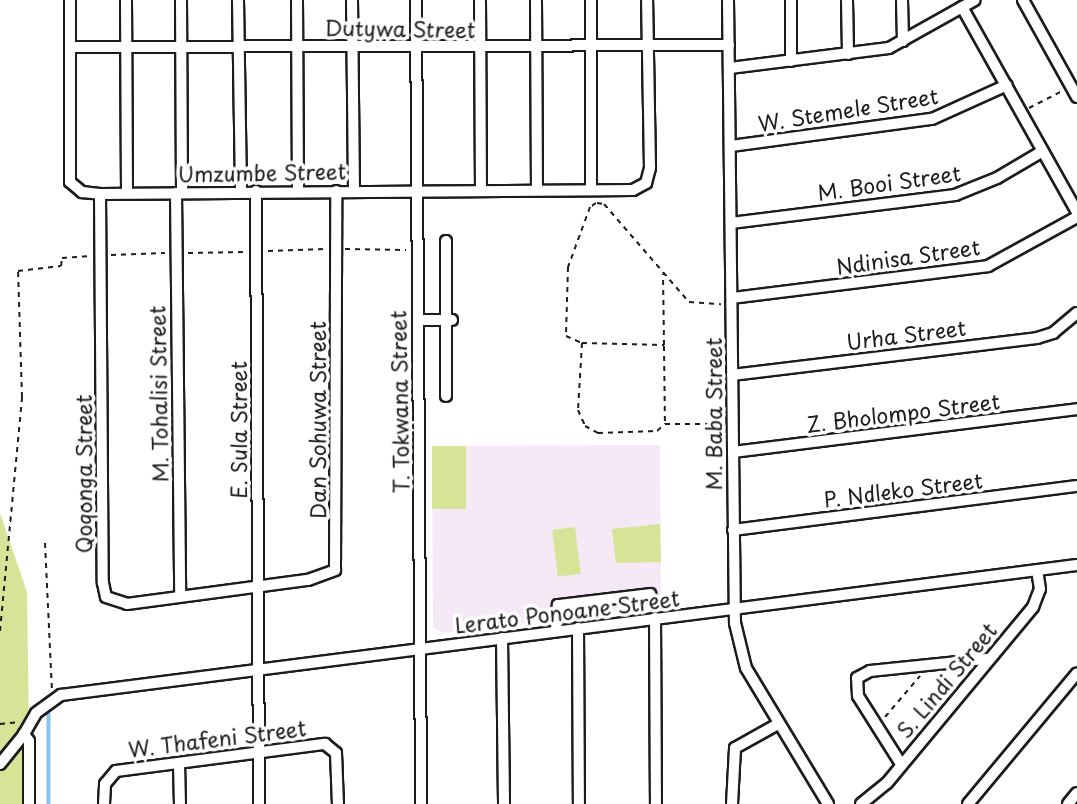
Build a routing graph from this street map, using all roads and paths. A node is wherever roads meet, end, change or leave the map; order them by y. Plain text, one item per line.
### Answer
1 (70, 0) edge
2 (126, 0) edge
3 (181, 0) edge
4 (238, 0) edge
5 (297, 0) edge
6 (352, 0) edge
7 (416, 0) edge
8 (481, 0) edge
9 (536, 0) edge
10 (591, 0) edge
11 (647, 0) edge
12 (728, 0) edge
13 (791, 0) edge
14 (847, 0) edge
15 (902, 0) edge
16 (1023, 0) edge
17 (969, 2) edge
18 (903, 41) junction
19 (729, 45) junction
20 (352, 46) junction
21 (71, 47) junction
22 (238, 47) junction
23 (297, 47) junction
24 (536, 47) junction
25 (591, 47) junction
26 (647, 47) junction
27 (126, 48) junction
28 (181, 48) junction
29 (416, 48) junction
30 (481, 48) junction
31 (848, 54) junction
32 (791, 61) junction
33 (730, 68) junction
34 (1007, 85) junction
35 (1070, 87) edge
36 (1077, 97) edge
37 (1023, 112) junction
38 (731, 146) junction
39 (1043, 151) junction
40 (593, 189) junction
41 (354, 190) junction
42 (481, 190) junction
43 (537, 190) junction
44 (241, 191) junction
45 (256, 191) junction
46 (299, 191) junction
47 (335, 191) junction
48 (179, 192) junction
49 (416, 192) junction
50 (127, 193) junction
51 (100, 194) junction
52 (596, 203) junction
53 (1077, 215) edge
54 (731, 223) junction
55 (446, 241) dead end
56 (101, 255) junction
57 (663, 274) junction
58 (732, 301) junction
59 (1077, 313) edge
60 (418, 320) junction
61 (450, 320) junction
62 (582, 343) junction
63 (664, 345) junction
64 (733, 375) junction
65 (446, 396) dead end
66 (1077, 409) edge
67 (665, 424) junction
68 (733, 428) junction
69 (733, 452) junction
70 (1077, 486) edge
71 (733, 530) junction
72 (45, 543) dead end
73 (1077, 565) edge
74 (1037, 570) junction
75 (259, 587) junction
76 (650, 594) dead end
77 (180, 595) junction
78 (733, 610) junction
79 (655, 618) junction
80 (578, 628) junction
81 (0, 631) edge
82 (556, 631) junction
83 (502, 638) junction
84 (420, 648) junction
85 (987, 659) junction
86 (928, 665) junction
87 (260, 669) junction
88 (1077, 673) edge
89 (61, 695) junction
90 (31, 722) junction
91 (0, 724) edge
92 (778, 724) junction
93 (876, 725) junction
94 (24, 734) junction
95 (259, 752) junction
96 (0, 764) edge
97 (180, 764) junction
98 (901, 764) junction
99 (1077, 793) edge
100 (29, 804) edge
101 (104, 804) edge
102 (180, 804) edge
103 (260, 804) edge
104 (338, 804) edge
105 (421, 804) edge
106 (504, 804) edge
107 (579, 804) edge
108 (656, 804) edge
109 (732, 804) edge
110 (828, 804) edge
111 (861, 804) edge
112 (968, 804) edge
113 (1068, 804) edge

1 - 21 street, Umzumbe Street
2 - 27 street
3 - 28 street, M. Tohalisi Street
4 - 22 street
5 - 23 street
6 - 20 street
7 - 29 street, T. Tokwana Street
8 - 30 street
9 - 24 street
10 - 25 street
11 - 26 street
12 - 19 street, M. Baba Street
13 - 32 street
14 - 31 street
15 - 18 street
16 - 35 street
17 - 18 street
17 - 34 street
18 - 31 street
19 - 26 street, Dutywa Street
19 - 33 street, M. Baba Street
20 - 23 street, Dutywa Street
20 - 29 street, Dutywa Street
20 - 41 street
21 - 27 street, Dutywa Street
21 - 51 street, Umzumbe Street
22 - 23 street, Dutywa Street
22 - 28 street, Dutywa Street
22 - 44 street
23 - 46 street
24 - 25 street, Dutywa Street
24 - 30 street, Dutywa Street
24 - 43 street
25 - 26 street, Dutywa Street
25 - 40 street
26 - 40 street, Umzumbe Street
27 - 28 street, Dutywa Street
27 - 50 street
28 - 48 street, M. Tohalisi Street
29 - 30 street, Dutywa Street
29 - 49 street, T. Tokwana Street
30 - 42 street
31 - 32 street
32 - 33 street
33 - 38 street, M. Baba Street
34 - 37 street
34 - 38 street, W. Stemele Street
35 - 36 street
35 - 37 path
37 - 39 street
38 - 54 street, M. Baba Street
39 - 53 street
39 - 54 street, M. Booi Street
40 - 43 street, Umzumbe Street
40 - 52 path
41 - 47 street, Umzumbe Street
41 - 49 street, Umzumbe Street
42 - 43 street, Umzumbe Street
42 - 49 street, Umzumbe Street
44 - 45 street, Umzumbe Street
44 - 48 street, Umzumbe Street
45 - 46 street, Umzumbe Street
45 - 75 street, E. Sula Street
46 - 47 street, Umzumbe Street
47 - 75 street, Dan Sohuwa Street
48 - 50 street, Umzumbe Street
48 - 77 street, M. Tohalisi Street
49 - 60 street, T. Tokwana Street
50 - 51 street, Umzumbe Street
51 - 56 street, Qoqonga Street
52 - 57 path
52 - 62 path
53 - 58 street, Ndinisa Street
54 - 58 street, M. Baba Street
55 - 61 street
56 - 77 street, Qoqonga Street
56 - 81 path
57 - 58 path
57 - 63 path
58 - 64 street, M. Baba Street
59 - 64 street, Urha Street
60 - 61 street
60 - 84 street, T. Tokwana Street
61 - 65 street
62 - 63 path
62 - 67 path
63 - 67 path
64 - 68 street, M. Baba Street
66 - 69 street, Z. Bholompo Street
67 - 68 path
68 - 69 street, M. Baba Street
69 - 71 street, M. Baba Street
70 - 71 street, P. Ndleko Street
71 - 78 street, M. Baba Street
72 - 89 path
73 - 74 street, Lerato Ponoane Street
74 - 78 street, Lerato Ponoane Street
74 - 85 street, S. Lindi Street
75 - 77 street, Qoqonga Street
75 - 87 street, E. Sula Street
76 - 82 street
78 - 79 street, Lerato Ponoane Street
78 - 92 street, M. Baba Street
79 - 80 street, Lerato Ponoane Street
79 - 108 street
80 - 82 street, Lerato Ponoane Street
80 - 107 street
82 - 83 street, Lerato Ponoane Street
83 - 84 street, Lerato Ponoane Street
83 - 106 street
84 - 87 street, Lerato Ponoane Street
84 - 105 street, T. Tokwana Street
85 - 86 street
85 - 98 street, S. Lindi Street
86 - 93 path
86 - 93 street
87 - 89 street, Lerato Ponoane Street
87 - 95 street, E. Sula Street
88 - 112 street
89 - 90 street
90 - 91 path
90 - 94 street
92 - 109 street
92 - 110 street, M. Baba Street
93 - 98 street
94 - 96 street
94 - 100 street
95 - 97 street, W. Thafeni Street
95 - 103 street, E. Sula Street
95 - 104 street, W. Thafeni Street
97 - 101 street, W. Thafeni Street
97 - 102 street
98 - 111 street, S. Lindi Street
99 - 113 street

